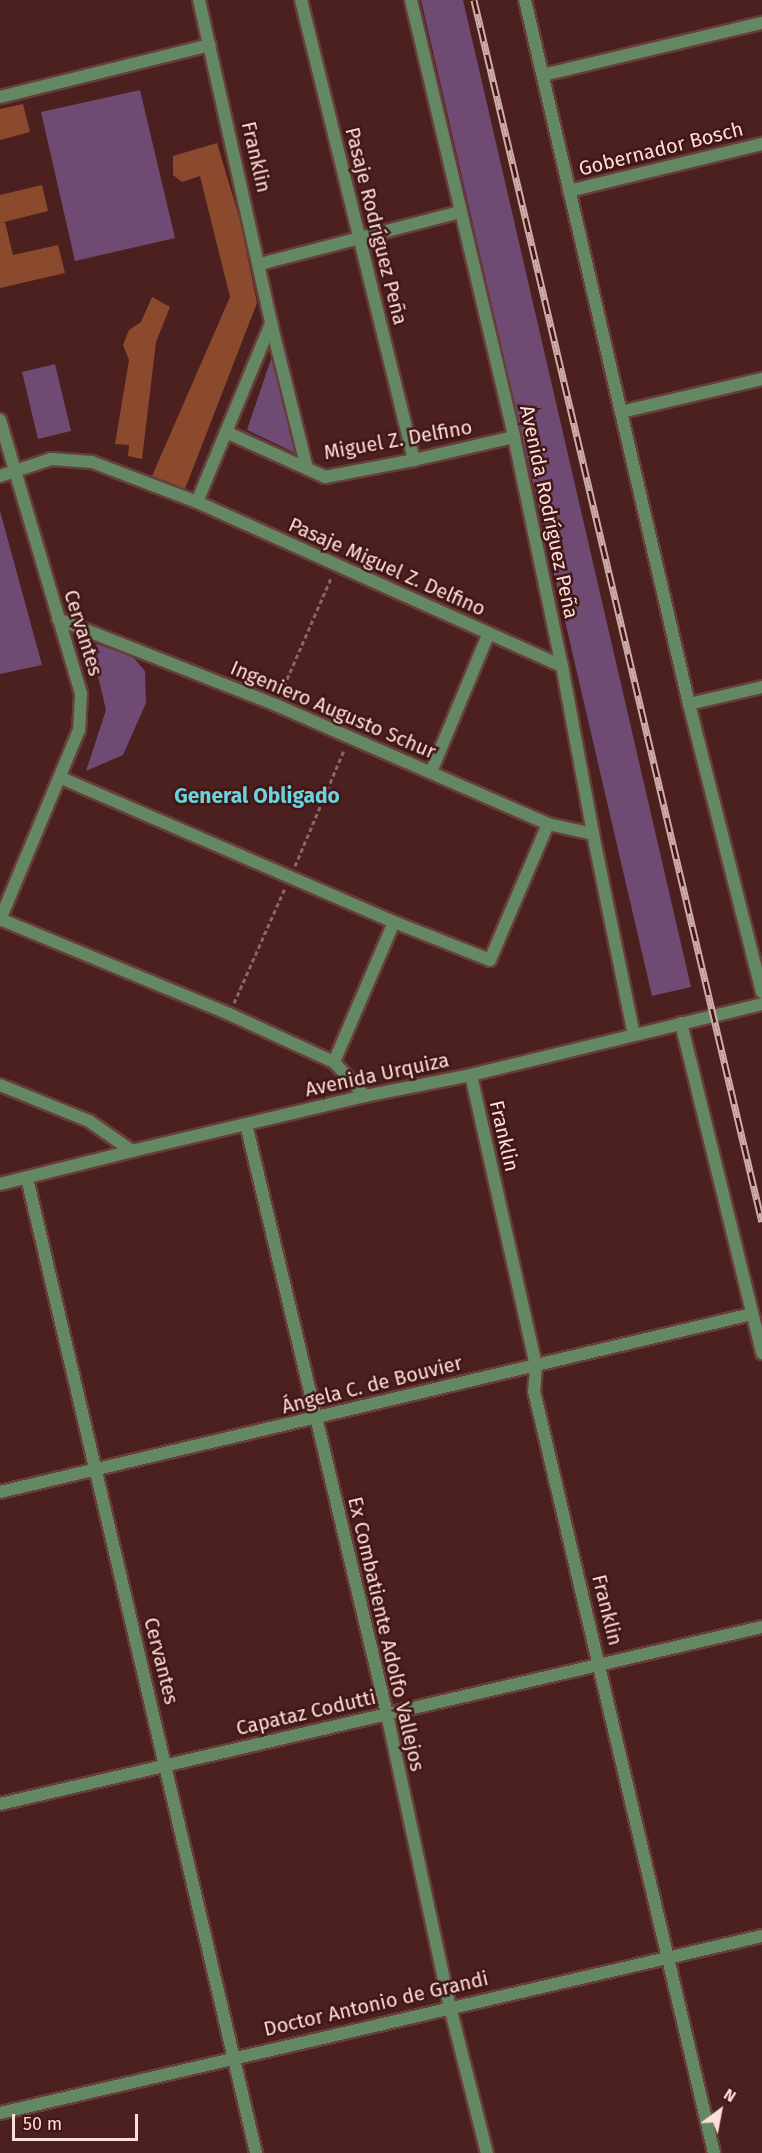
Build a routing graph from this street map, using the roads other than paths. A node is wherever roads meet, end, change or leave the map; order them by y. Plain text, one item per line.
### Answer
1 (199, 0) edge
2 (301, 0) edge
3 (411, 0) edge
4 (525, 0) edge
5 (762, 23) edge
6 (210, 45) junction
7 (543, 75) junction
8 (0, 97) edge
9 (762, 144) edge
10 (570, 191) junction
11 (459, 212) junction
12 (358, 239) junction
13 (260, 264) junction
14 (271, 323) junction
15 (762, 379) edge
16 (621, 412) junction
17 (0, 420) edge
18 (226, 432) junction
19 (514, 437) junction
20 (414, 460) junction
21 (307, 469) junction
22 (13, 470) junction
23 (0, 476) edge
24 (197, 502) junction
25 (58, 619) junction
26 (488, 634) junction
27 (562, 666) junction
28 (762, 687) edge
29 (689, 704) junction
30 (431, 772) junction
31 (61, 778) junction
32 (548, 824) junction
33 (592, 834) junction
34 (0, 919) edge
35 (394, 922) junction
36 (762, 992) edge
37 (762, 1004) edge
38 (681, 1023) junction
39 (634, 1035) junction
40 (334, 1062) junction
41 (471, 1075) junction
42 (0, 1085) edge
43 (365, 1096) junction
44 (246, 1124) junction
45 (132, 1151) junction
46 (27, 1178) junction
47 (0, 1185) edge
48 (752, 1314) junction
49 (762, 1353) edge
50 (536, 1365) junction
51 (315, 1419) junction
52 (95, 1470) junction
53 (0, 1492) edge
54 (762, 1628) edge
55 (600, 1665) junction
56 (387, 1714) junction
57 (166, 1766) junction
58 (0, 1804) edge
59 (762, 1936) edge
60 (667, 1958) junction
61 (450, 2007) junction
62 (233, 2057) junction
63 (0, 2113) edge
64 (256, 2153) edge
65 (487, 2153) edge
66 (714, 2153) edge

1 - 6 street, Franklin
2 - 12 street, Pasaje Rodríguez Peña
3 - 11 street, Avenida Rodríguez Peña
4 - 7 street
5 - 7 street
6 - 8 street
6 - 13 street, Franklin
7 - 10 street
9 - 10 street, Gobernador Bosch
10 - 16 street
11 - 12 street
11 - 19 street, Avenida Rodríguez Peña
12 - 13 street
12 - 20 street, Pasaje Rodríguez Peña
13 - 14 street, Franklin
14 - 18 street
14 - 21 street, Franklin
15 - 16 street
16 - 29 street
17 - 22 street, Cervantes
18 - 21 street, Miguel Z. Delfino
18 - 24 street
19 - 20 street, Miguel Z. Delfino
19 - 27 street, Avenida Rodríguez Peña
20 - 21 street, Miguel Z. Delfino
22 - 23 street
22 - 24 street
22 - 25 street, Cervantes
24 - 26 street, Pasaje Miguel Z. Delfino
25 - 30 street, Ingeniero Augusto Schur
25 - 31 street, Cervantes
26 - 27 street, Pasaje Miguel Z. Delfino
26 - 30 street
27 - 33 street, Avenida Rodríguez Peña
28 - 29 street
29 - 36 street
30 - 32 street, Ingeniero Augusto Schur
31 - 34 street, Cervantes
31 - 35 street
32 - 33 street, Ingeniero Augusto Schur
32 - 35 street
33 - 39 street, Avenida Rodríguez Peña
34 - 40 street
35 - 40 street
37 - 38 street, Avenida Urquiza
38 - 39 street, Avenida Urquiza
38 - 48 street
39 - 41 street, Avenida Urquiza
40 - 43 street
41 - 43 street, Avenida Urquiza
41 - 50 street, Franklin
42 - 45 street
43 - 44 street, Avenida Urquiza
44 - 45 street, Avenida Urquiza
44 - 51 street, Ex Combatiente Adolfo Vallejos
45 - 46 street, Avenida Urquiza
46 - 47 street, Avenida Urquiza
46 - 52 street, Cervantes
48 - 49 street
48 - 50 street, Ángela C. de Bouvier
50 - 51 street, Ángela C. de Bouvier
50 - 55 street, Franklin
51 - 52 street, Ángela C. de Bouvier
51 - 56 street, Ex Combatiente Adolfo Vallejos
52 - 53 street, Ángela C. de Bouvier
52 - 57 street, Cervantes
54 - 55 street, Capataz Codutti
55 - 56 street, Capataz Codutti
55 - 60 street, Franklin
56 - 57 street, Capataz Codutti
56 - 61 street, Ex Combatiente Adolfo Vallejos
57 - 58 street, Capataz Codutti
57 - 62 street, Cervantes
59 - 60 street, Doctor Antonio de Grandi
60 - 61 street, Doctor Antonio de Grandi
60 - 66 street, Franklin
61 - 62 street, Doctor Antonio de Grandi
61 - 65 street, Ex Combatiente Adolfo Vallejos
62 - 63 street, Doctor Antonio de Grandi
62 - 64 street, Cervantes

